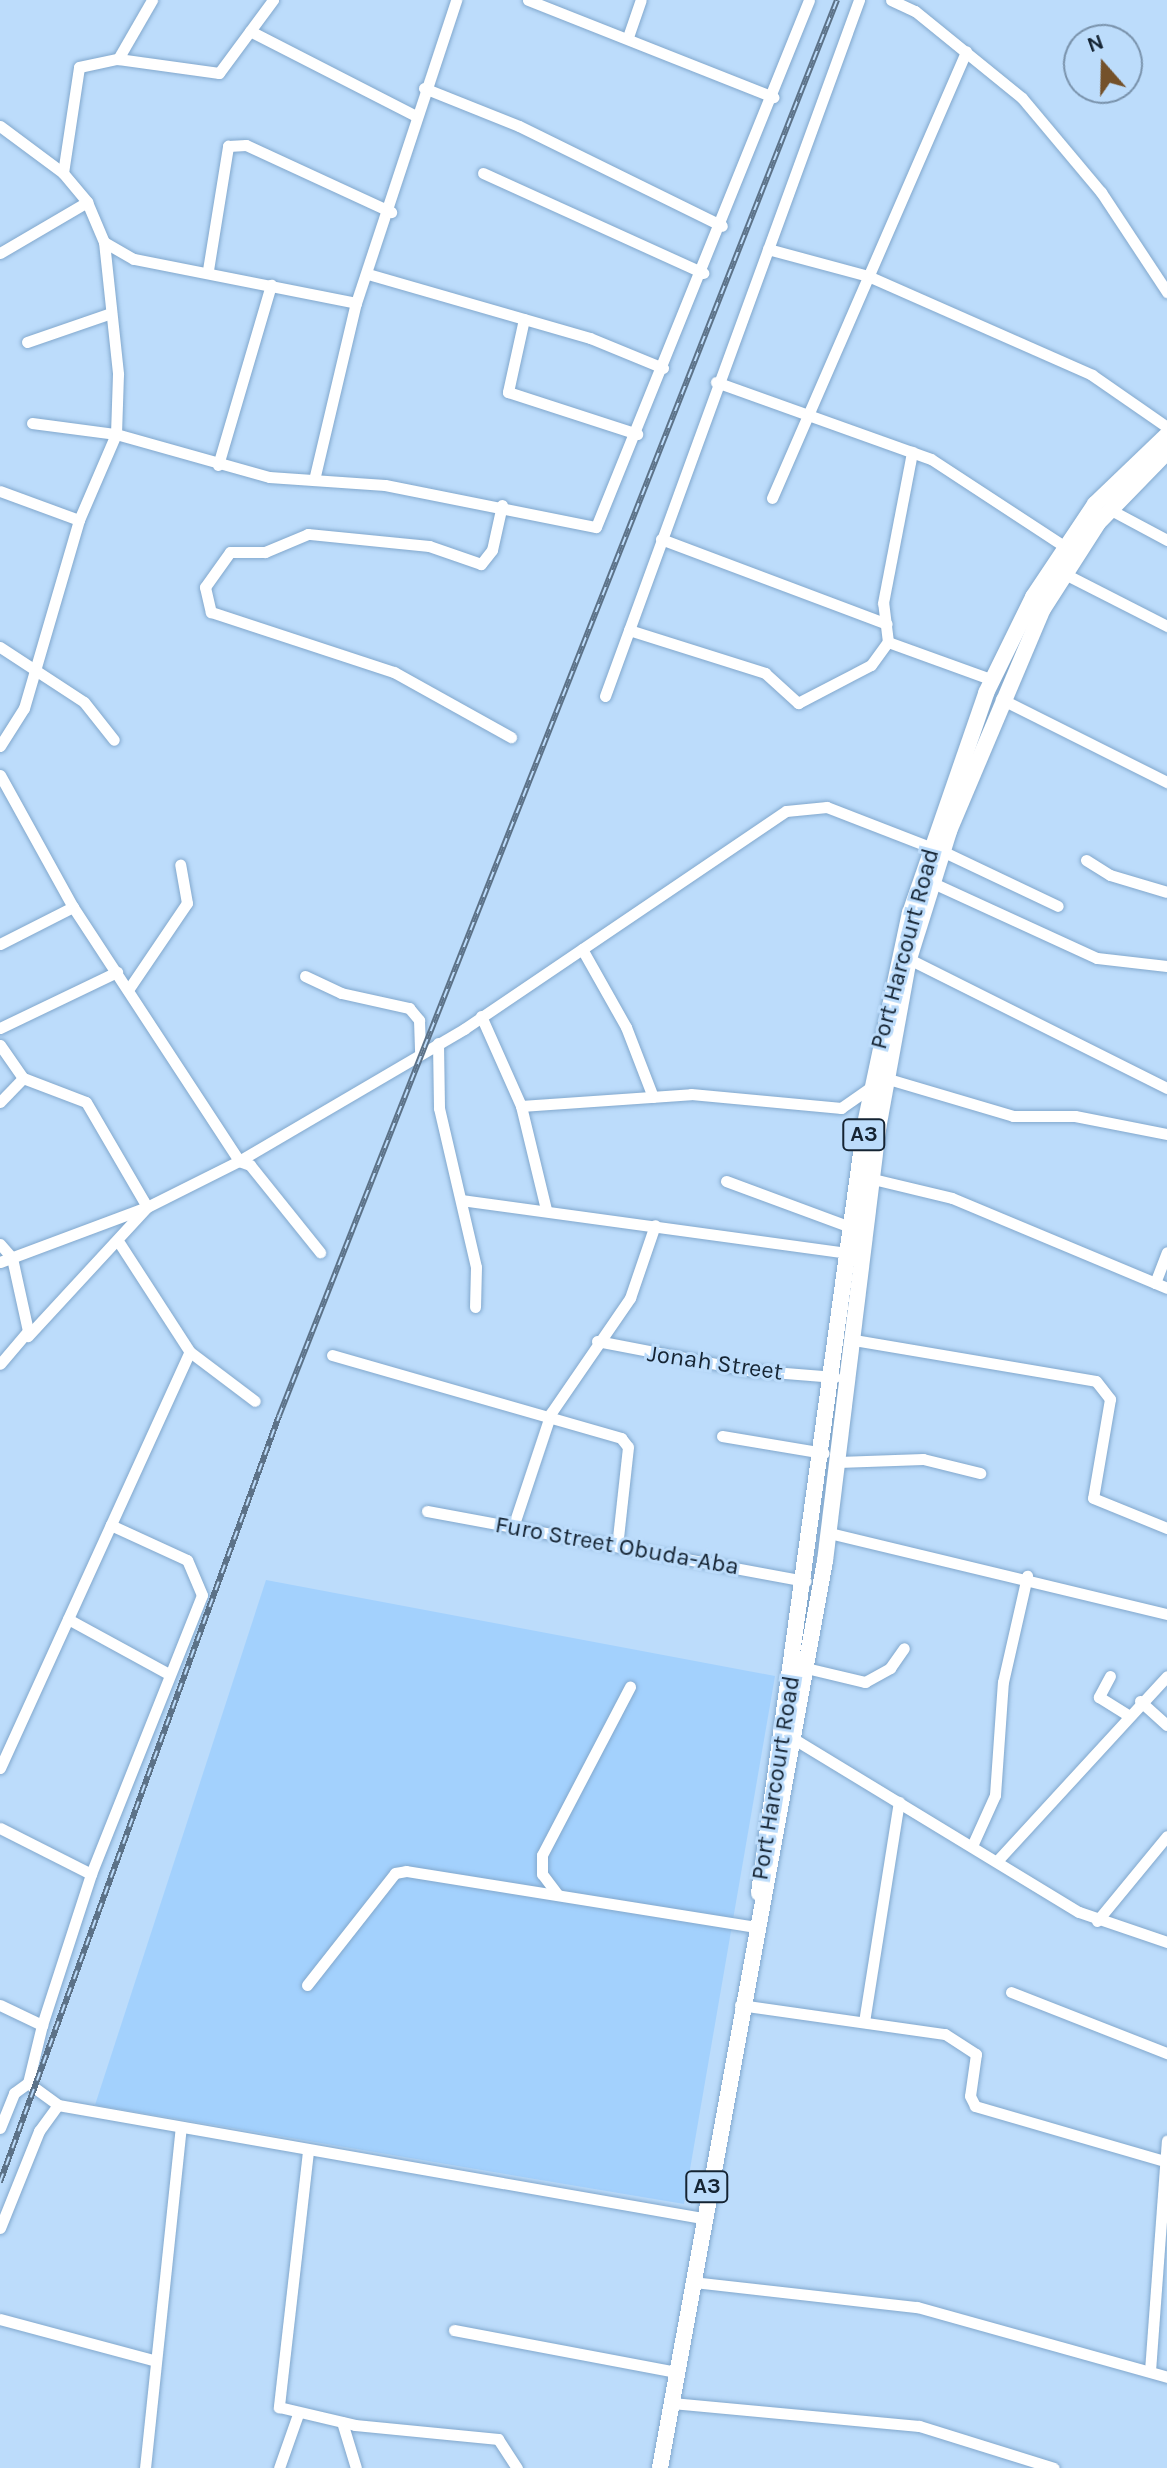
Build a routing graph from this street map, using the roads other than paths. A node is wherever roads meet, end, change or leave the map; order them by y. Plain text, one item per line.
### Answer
1 (152, 0) edge
2 (273, 0) edge
3 (456, 0) edge
4 (528, 0) edge
5 (641, 0) edge
6 (809, 0) edge
7 (859, 0) edge
8 (891, 0) edge
9 (250, 31) junction
10 (628, 37) junction
11 (966, 51) junction
12 (118, 59) junction
13 (424, 88) junction
14 (773, 97) junction
15 (414, 115) junction
16 (0, 126) edge
17 (63, 173) junction
18 (483, 173) dead end
19 (87, 202) junction
20 (391, 212) junction
21 (722, 226) junction
22 (104, 242) junction
23 (768, 249) junction
24 (0, 253) edge
25 (208, 270) junction
26 (703, 273) junction
27 (368, 274) junction
28 (868, 276) junction
29 (271, 285) junction
30 (1167, 292) edge
31 (356, 303) junction
32 (111, 313) junction
33 (524, 319) junction
34 (27, 342) dead end
35 (663, 368) junction
36 (716, 382) junction
37 (810, 411) junction
38 (32, 423) dead end
39 (1167, 427) edge
40 (116, 434) junction
41 (637, 434) junction
42 (1167, 435) edge
43 (912, 452) junction
44 (1167, 452) edge
45 (218, 465) junction
46 (314, 480) junction
47 (0, 491) edge
48 (772, 498) dead end
49 (502, 505) junction
50 (1109, 509) junction
51 (79, 520) junction
52 (661, 539) junction
53 (1167, 540) edge
54 (1064, 546) junction
55 (1063, 573) junction
56 (887, 624) junction
57 (1167, 626) edge
58 (629, 630) junction
59 (888, 642) junction
60 (0, 647) edge
61 (36, 668) junction
62 (993, 680) junction
63 (605, 696) dead end
64 (1001, 699) junction
65 (511, 737) dead end
66 (114, 740) dead end
67 (0, 746) edge
68 (0, 775) edge
69 (1167, 782) edge
70 (936, 849) junction
71 (1086, 860) dead end
72 (180, 865) dead end
73 (933, 883) junction
74 (1167, 892) edge
75 (1058, 906) dead end
76 (73, 907) junction
77 (916, 915) junction
78 (0, 944) edge
79 (582, 949) junction
80 (909, 959) junction
81 (1167, 966) edge
82 (117, 972) junction
83 (305, 976) dead end
84 (128, 990) junction
85 (481, 1016) junction
86 (0, 1028) edge
87 (438, 1043) junction
88 (0, 1045) edge
89 (420, 1053) junction
90 (23, 1078) junction
91 (878, 1082) junction
92 (1167, 1088) edge
93 (653, 1097) junction
94 (0, 1102) edge
95 (521, 1106) junction
96 (1167, 1134) edge
97 (239, 1161) junction
98 (873, 1179) junction
99 (726, 1181) dead end
100 (461, 1200) junction
101 (147, 1207) junction
102 (546, 1209) junction
103 (655, 1225) junction
104 (853, 1228) junction
105 (0, 1244) edge
106 (120, 1244) junction
107 (320, 1252) dead end
108 (1167, 1252) edge
109 (850, 1253) junction
110 (12, 1258) junction
111 (0, 1262) edge
112 (1161, 1286) edge
113 (475, 1307) dead end
114 (28, 1336) junction
115 (854, 1340) junction
116 (597, 1341) junction
117 (190, 1352) junction
118 (332, 1355) dead end
119 (0, 1364) edge
120 (835, 1377) junction
121 (255, 1401) dead end
122 (551, 1413) junction
123 (722, 1436) dead end
124 (832, 1458) junction
125 (980, 1473) dead end
126 (427, 1511) dead end
127 (111, 1525) junction
128 (513, 1527) junction
129 (1167, 1528) edge
130 (829, 1533) junction
131 (617, 1546) junction
132 (1027, 1576) junction
133 (807, 1581) junction
134 (1167, 1614) edge
135 (68, 1619) junction
136 (904, 1648) dead end
137 (806, 1668) junction
138 (169, 1674) junction
139 (1110, 1676) dead end
140 (1167, 1676) edge
141 (630, 1687) dead end
142 (1140, 1701) junction
143 (1128, 1715) junction
144 (1167, 1725) edge
145 (794, 1739) junction
146 (0, 1768) edge
147 (899, 1802) junction
148 (0, 1828) edge
149 (1167, 1836) edge
150 (972, 1846) junction
151 (997, 1861) junction
152 (91, 1874) junction
153 (558, 1895) junction
154 (759, 1906) junction
155 (1097, 1921) junction
156 (754, 1927) junction
157 (1167, 1942) edge
158 (307, 1985) dead end
159 (1011, 1992) dead end
160 (0, 2005) edge
161 (740, 2005) junction
162 (864, 2022) junction
163 (42, 2025) junction
164 (1167, 2053) edge
165 (28, 2083) junction
166 (58, 2105) junction
167 (0, 2128) edge
168 (181, 2128) junction
169 (1167, 2141) edge
170 (308, 2151) junction
171 (1164, 2161) junction
172 (702, 2218) junction
173 (0, 2228) edge
174 (1165, 2236) edge
175 (693, 2282) junction
176 (0, 2319) edge
177 (454, 2330) dead end
178 (153, 2360) junction
179 (1150, 2371) junction
180 (676, 2372) junction
181 (1167, 2377) edge
182 (672, 2403) junction
183 (298, 2414) junction
184 (342, 2422) junction
185 (145, 2468) edge
186 (279, 2468) edge
187 (356, 2468) edge
188 (517, 2468) edge
189 (660, 2468) edge
190 (1054, 2468) edge

1 - 12 street
2 - 9 street
3 - 13 street
4 - 10 street
5 - 10 street
6 - 14 street
7 - 23 street
8 - 11 street
9 - 12 street
9 - 15 street
10 - 14 street
11 - 28 street
11 - 30 street
12 - 17 street
13 - 15 street
13 - 21 street
14 - 21 street
15 - 20 street
16 - 17 street
17 - 19 street
18 - 26 street
19 - 22 street
19 - 24 street
20 - 25 street
20 - 27 street
21 - 26 street
22 - 25 street
22 - 32 street
23 - 28 street
23 - 36 street
25 - 29 street
26 - 35 street
27 - 31 street
27 - 33 street
28 - 37 street
28 - 39 street
29 - 31 street
29 - 45 street
31 - 46 street
32 - 34 street
32 - 40 street
33 - 35 street
33 - 41 street
35 - 41 street
36 - 37 street
36 - 52 street
37 - 43 street
37 - 48 street
38 - 40 street
40 - 45 street
40 - 51 street
41 - 49 street
42 - 54 highway, Port Harcourt Road / A3
43 - 54 street
43 - 56 street
44 - 50 highway, Port Harcourt Road / A3
45 - 46 street
46 - 49 street
47 - 51 street
49 - 65 street
50 - 53 street
50 - 55 highway, Port Harcourt Road / A3
51 - 61 street
52 - 56 street
52 - 58 street
54 - 62 highway, Port Harcourt Road / A3
55 - 57 street
55 - 64 highway, Port Harcourt Road / A3
56 - 59 street
58 - 59 street
58 - 63 street
59 - 62 street
60 - 61 street
61 - 66 street
61 - 67 street
62 - 70 highway, Port Harcourt Road / A3
64 - 69 street
64 - 70 highway, Port Harcourt Road / A3
68 - 76 street
70 - 73 highway, Port Harcourt Road / A3
70 - 75 street
70 - 77 highway, Port Harcourt Road / A3
70 - 79 street
71 - 74 street
72 - 84 street
73 - 77 highway, Port Harcourt Road / A3
73 - 81 street
76 - 78 street
76 - 82 street
77 - 80 highway, Port Harcourt Road / A3
77 - 91 highway, Port Harcourt Road / A3
79 - 85 street
79 - 93 street
80 - 91 highway, Port Harcourt Road / A3
80 - 92 street
82 - 84 street
82 - 86 street
83 - 89 street
84 - 97 street
85 - 87 street
85 - 95 street
87 - 89 street
87 - 100 street
88 - 90 street
89 - 97 street
90 - 94 street
90 - 101 street
91 - 93 street
91 - 96 street
91 - 98 highway, Port Harcourt Road / A3
91 - 104 highway, Port Harcourt Road / A3
93 - 95 street
95 - 102 street
97 - 101 street
97 - 107 street
98 - 112 street
98 - 115 highway, Port Harcourt Road / A3
99 - 104 street
100 - 102 street
100 - 113 street
101 - 106 street
101 - 110 street
102 - 103 street
103 - 109 street
103 - 116 street
104 - 109 highway, Port Harcourt Road / A3
105 - 110 street
106 - 114 street
106 - 117 street
108 - 112 street
109 - 120 highway, Port Harcourt Road / A3
110 - 111 street
110 - 114 street
114 - 119 street
115 - 124 highway, Port Harcourt Road / A3
115 - 129 street
116 - 120 street, Jonah Street
116 - 122 street
117 - 121 street
117 - 127 street
118 - 122 street
120 - 124 highway, Port Harcourt Road / A3
122 - 128 street
122 - 131 street
123 - 124 street
124 - 125 street
124 - 130 highway, Port Harcourt Road / A3
124 - 133 highway, Port Harcourt Road / A3
126 - 128 street, Furo Street Obuda-Aba
127 - 135 street
127 - 138 street
128 - 131 street, Furo Street Obuda-Aba
130 - 132 street
130 - 137 highway, Port Harcourt Road / A3
131 - 133 street, Furo Street Obuda-Aba
132 - 134 street
132 - 150 street
133 - 154 highway, Port Harcourt Road / A3
135 - 138 street
135 - 146 street
136 - 137 street
137 - 145 highway, Port Harcourt Road / A3
138 - 152 street
139 - 143 street
140 - 142 street
141 - 153 street
142 - 143 street
142 - 144 street
143 - 151 street
145 - 147 street
145 - 154 highway, Port Harcourt Road / A3
147 - 150 street
147 - 162 street
148 - 152 street
149 - 155 street
150 - 151 street
151 - 155 street
152 - 163 street
153 - 156 street
153 - 158 street
154 - 156 highway, A3
155 - 157 street
156 - 161 highway, A3
159 - 164 street
160 - 163 street
161 - 162 street
161 - 172 highway, A3
162 - 171 street
163 - 165 street
165 - 166 street
165 - 167 street
166 - 168 street
166 - 173 street
168 - 170 street
168 - 178 street
169 - 171 street
170 - 172 street
170 - 183 street
171 - 174 street
172 - 175 highway, A3
174 - 179 street
175 - 179 street
175 - 180 highway, A3
176 - 178 street
177 - 180 street
178 - 185 street
179 - 181 street
180 - 182 highway, A3
182 - 189 highway, A3
182 - 190 street
183 - 184 street
183 - 186 street
184 - 187 street
184 - 188 street

